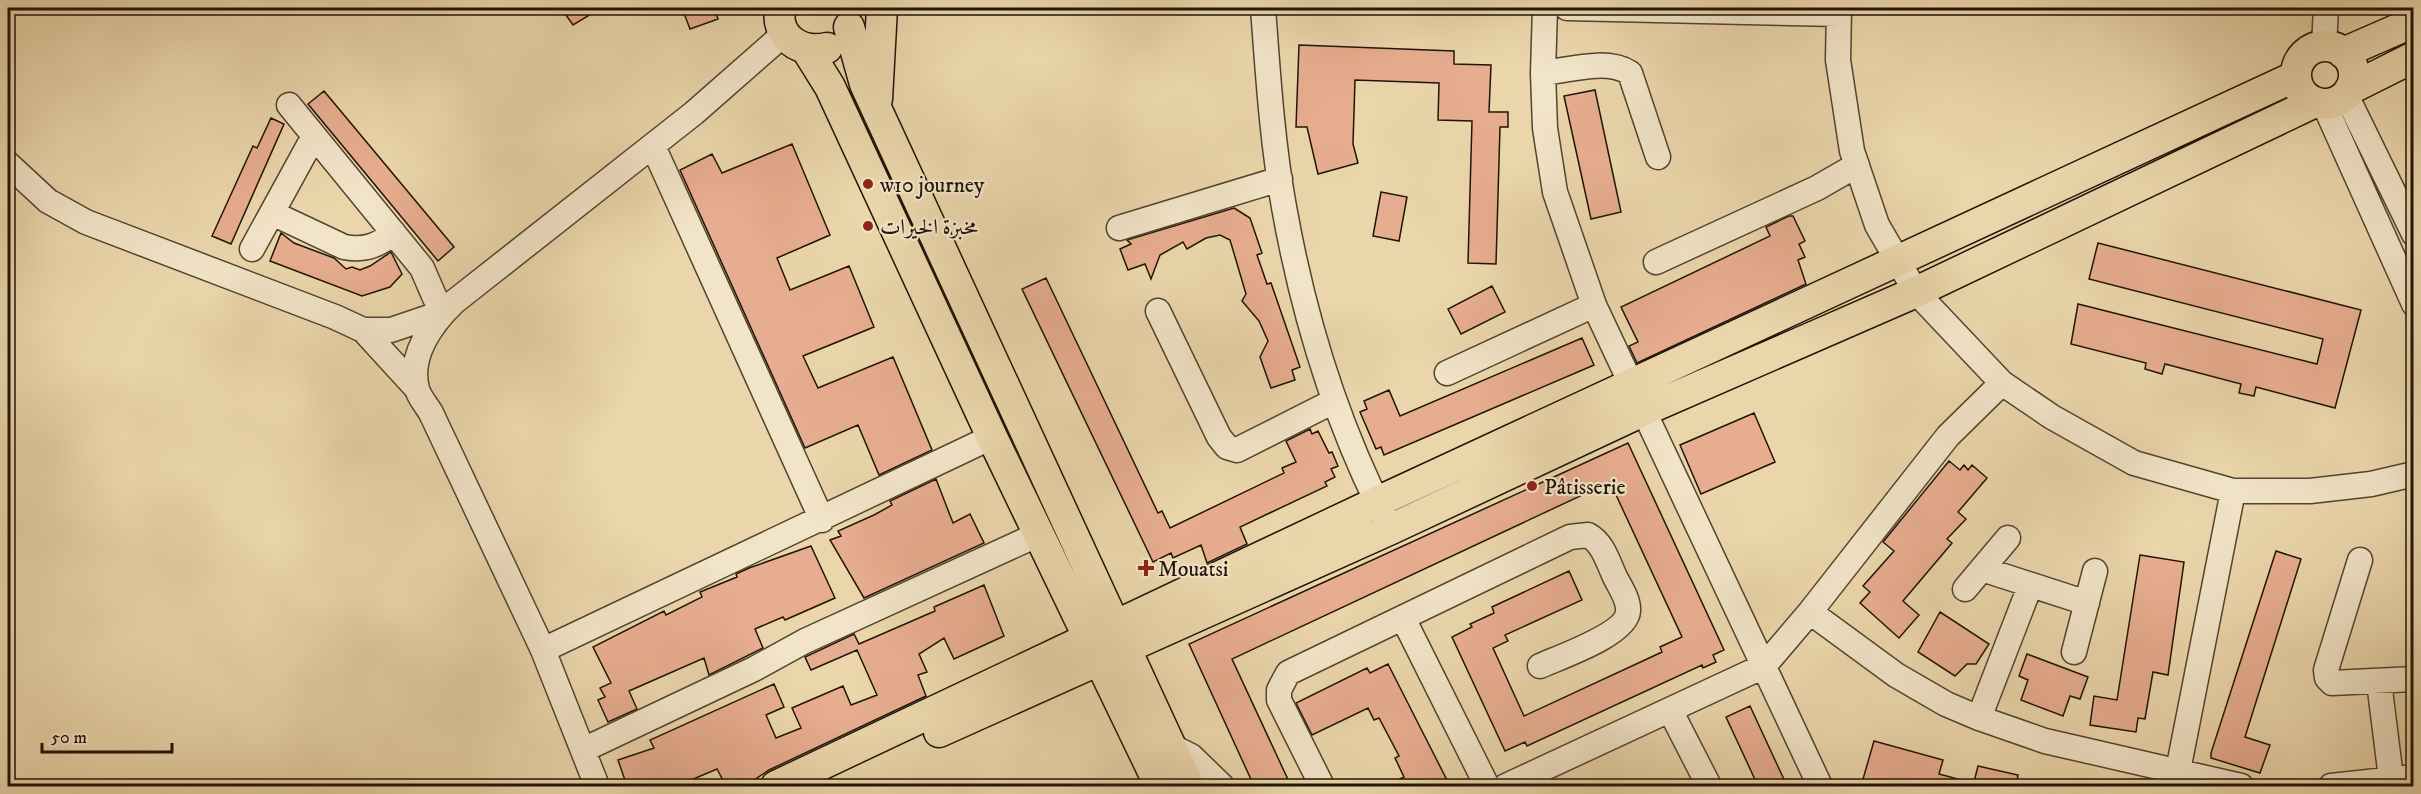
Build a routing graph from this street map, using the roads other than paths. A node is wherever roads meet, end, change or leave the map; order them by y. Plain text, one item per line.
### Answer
1 (882, 8) edge
2 (1263, 8) edge
3 (1545, 8) edge
4 (1567, 8) edge
5 (1622, 8) edge
6 (2326, 8) edge
7 (1839, 11) edge
8 (852, 15) edge
9 (2403, 20) edge
10 (790, 31) edge
11 (2334, 49) junction
12 (2414, 57) edge
13 (1543, 73) junction
14 (2296, 76) junction
15 (2334, 97) junction
16 (289, 105) dead end
17 (878, 111) junction
18 (314, 136) junction
19 (652, 146) junction
20 (1658, 157) dead end
21 (8, 164) edge
22 (1857, 165) junction
23 (1280, 178) junction
24 (272, 213) junction
25 (1119, 228) dead end
26 (393, 232) junction
27 (2414, 234) edge
28 (252, 249) dead end
29 (1656, 262) dead end
30 (1897, 262) junction
31 (1916, 292) junction
32 (2414, 304) edge
33 (1594, 305) junction
34 (444, 312) junction
35 (1158, 312) dead end
36 (363, 330) junction
37 (1448, 373) dead end
38 (2002, 383) junction
39 (417, 389) junction
40 (1637, 398) junction
41 (1334, 401) junction
42 (992, 437) junction
43 (2414, 474) edge
44 (2233, 490) junction
45 (1377, 502) junction
46 (822, 519) junction
47 (1391, 529) junction
48 (1039, 534) junction
49 (2008, 538) dead end
50 (2360, 560) dead end
51 (1982, 569) junction
52 (2096, 571) dead end
53 (2030, 586) junction
54 (1965, 589) dead end
55 (2087, 603) junction
56 (1810, 612) junction
57 (1403, 618) junction
58 (1107, 643) junction
59 (543, 650) junction
60 (2074, 652) dead end
61 (1540, 666) dead end
62 (1764, 666) junction
63 (2414, 679) edge
64 (2379, 682) junction
65 (1670, 710) junction
66 (1979, 718) junction
67 (1169, 745) junction
68 (583, 750) junction
69 (2177, 779) edge
70 (2399, 781) edge
71 (597, 786) edge
72 (776, 786) edge
73 (818, 786) edge
74 (1160, 786) edge
75 (1189, 786) edge
76 (1222, 786) edge
77 (1322, 786) edge
78 (1487, 786) edge
79 (1506, 786) edge
80 (1709, 786) edge
81 (1820, 786) edge
82 (2241, 786) edge
83 (2331, 786) edge

1 - 17 main road
2 - 23 street
3 - 13 street
4 - 5 street
5 - 7 street
6 - 11 street
7 - 22 street
8 - 10 main road
8 - 17 main road
9 - 11 main road
10 - 19 street
10 - 42 main road
11 - 14 main road
11 - 15 main road
12 - 15 main road
13 - 20 street
13 - 33 street
14 - 15 main road
14 - 30 main road
15 - 27 street
15 - 31 main road
15 - 32 street
16 - 18 street
17 - 58 main road
18 - 24 street
18 - 26 street
19 - 34 street
19 - 46 street
21 - 36 street
22 - 29 street
22 - 30 street
23 - 25 street
23 - 41 street
24 - 26 street
24 - 28 street
26 - 34 street
30 - 31 street
30 - 40 main road
31 - 38 street
31 - 40 main road
33 - 37 street
33 - 40 street
34 - 36 street
34 - 39 street
35 - 41 street
36 - 39 street
38 - 44 street
38 - 56 street
39 - 59 street
40 - 45 main road
40 - 47 main road
40 - 62 street
41 - 45 street
42 - 46 street
42 - 48 main road
43 - 44 street
44 - 69 street
45 - 47 street
45 - 58 main road
46 - 59 street
47 - 58 main road
48 - 58 main road
48 - 68 street
49 - 51 street
50 - 64 street
51 - 53 street
51 - 54 street
52 - 55 street
53 - 55 street
53 - 66 street
55 - 60 street
56 - 62 street
56 - 66 street
57 - 61 street
57 - 77 street
57 - 78 street
58 - 67 main road
58 - 72 main road
58 - 73 main road
58 - 74 main road
59 - 68 street
62 - 65 street
62 - 81 street
63 - 64 street
64 - 70 street
65 - 79 street
65 - 80 street
66 - 69 street
67 - 75 main road
67 - 76 street
68 - 71 street
69 - 82 street
70 - 83 street

